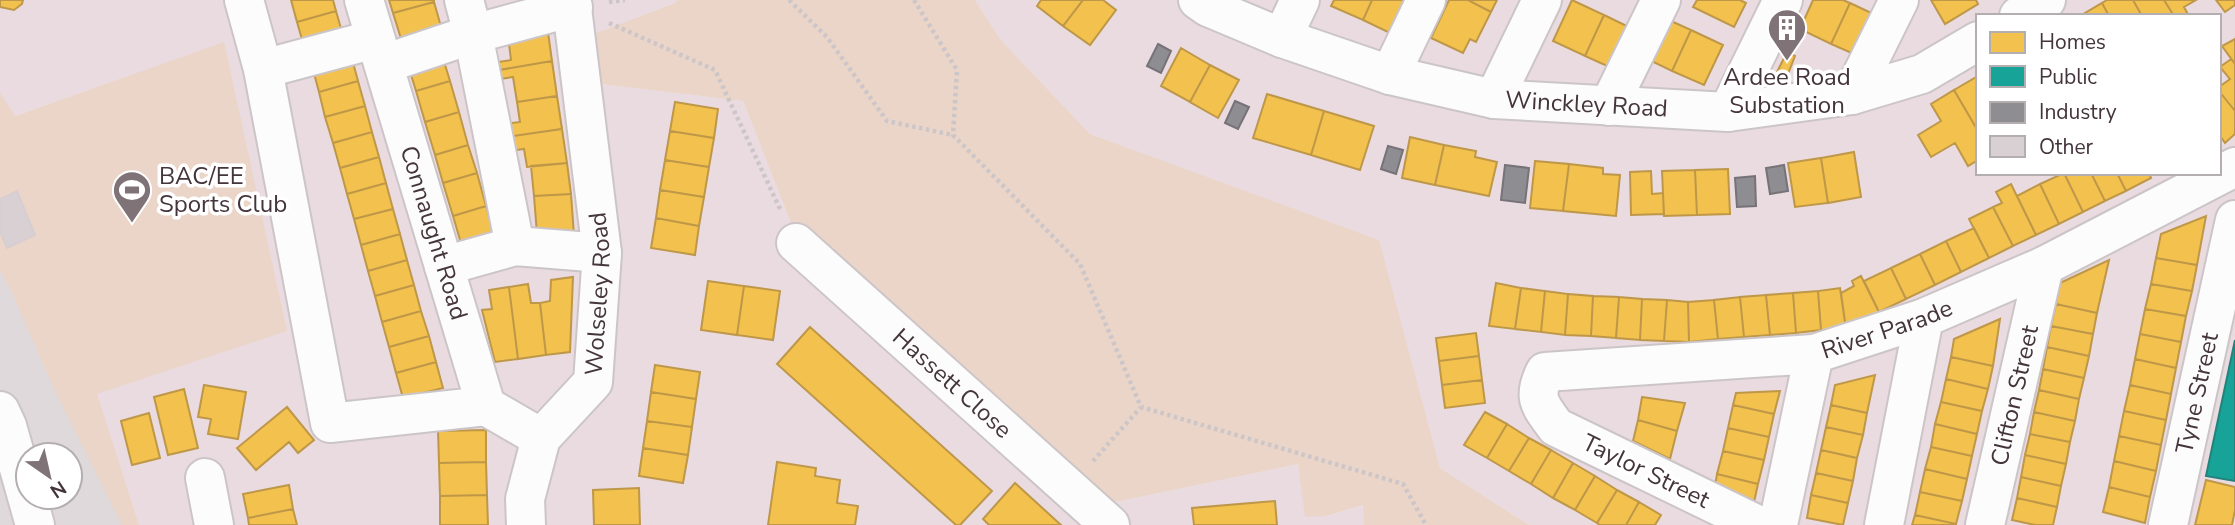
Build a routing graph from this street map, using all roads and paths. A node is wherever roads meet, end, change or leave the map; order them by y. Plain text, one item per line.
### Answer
1 (244, 0) edge
2 (364, 0) edge
3 (789, 0) edge
4 (914, 0) edge
5 (1198, 0) edge
6 (1300, 0) edge
7 (1426, 0) edge
8 (1542, 0) edge
9 (1661, 0) edge
10 (1783, 0) edge
11 (1899, 0) edge
12 (2046, 0) edge
13 (572, 4) edge
14 (2022, 14) edge
15 (469, 17) edge
16 (1282, 38) junction
17 (1976, 42) edge
18 (379, 51) junction
19 (263, 69) junction
20 (1390, 75) junction
21 (1852, 95) junction
22 (1494, 99) junction
23 (1609, 106) junction
24 (1728, 112) junction
25 (953, 135) junction
26 (2219, 175) edge
27 (2235, 220) edge
28 (796, 243) joint
29 (515, 246) junction
30 (602, 253) junction
31 (444, 266) junction
32 (2043, 266) junction
33 (1924, 318) junction
34 (1814, 354) junction
35 (486, 405) junction
36 (1142, 407) junction
37 (1542, 408) joint
38 (0, 411) edge
39 (541, 438) junction
40 (205, 478) dead end
41 (1068, 489) junction
42 (35, 525) edge
43 (214, 525) edge
44 (526, 525) edge
45 (1110, 525) edge
46 (1426, 525) edge
47 (1758, 525) edge
48 (1778, 525) edge
49 (1884, 525) edge
50 (1985, 525) edge
51 (2168, 525) edge

1 - 19 street
2 - 18 street, Connaught Road
3 - 25 path
4 - 25 path
5 - 16 street, Winckley Road
6 - 16 street
7 - 20 street
8 - 22 street
9 - 23 street
10 - 24 street
11 - 21 street
12 - 14 street
13 - 15 street
13 - 28 path
13 - 30 street, Wolseley Road
15 - 18 street
15 - 29 street
16 - 20 street, Winckley Road
17 - 21 street, Winckley Road
18 - 19 street
18 - 31 street, Connaught Road
19 - 35 street
20 - 22 street, Winckley Road
21 - 24 street, Winckley Road
22 - 23 street, Winckley Road
23 - 24 street, Winckley Road
25 - 36 path
26 - 32 street, River Parade
27 - 51 street, Tyne Street
28 - 41 street, Hassett Close
29 - 30 street
29 - 31 street
30 - 39 street, Wolseley Road
31 - 35 street, Connaught Road
32 - 33 street, River Parade
32 - 50 street, Clifton Street
33 - 34 street, River Parade
33 - 49 street
34 - 37 street, River Parade
34 - 48 street
35 - 39 street
36 - 41 path
36 - 46 path
37 - 47 street, Taylor Street
38 - 42 street
39 - 44 street, Wolseley Road
40 - 43 street
41 - 45 street, Hassett Close

